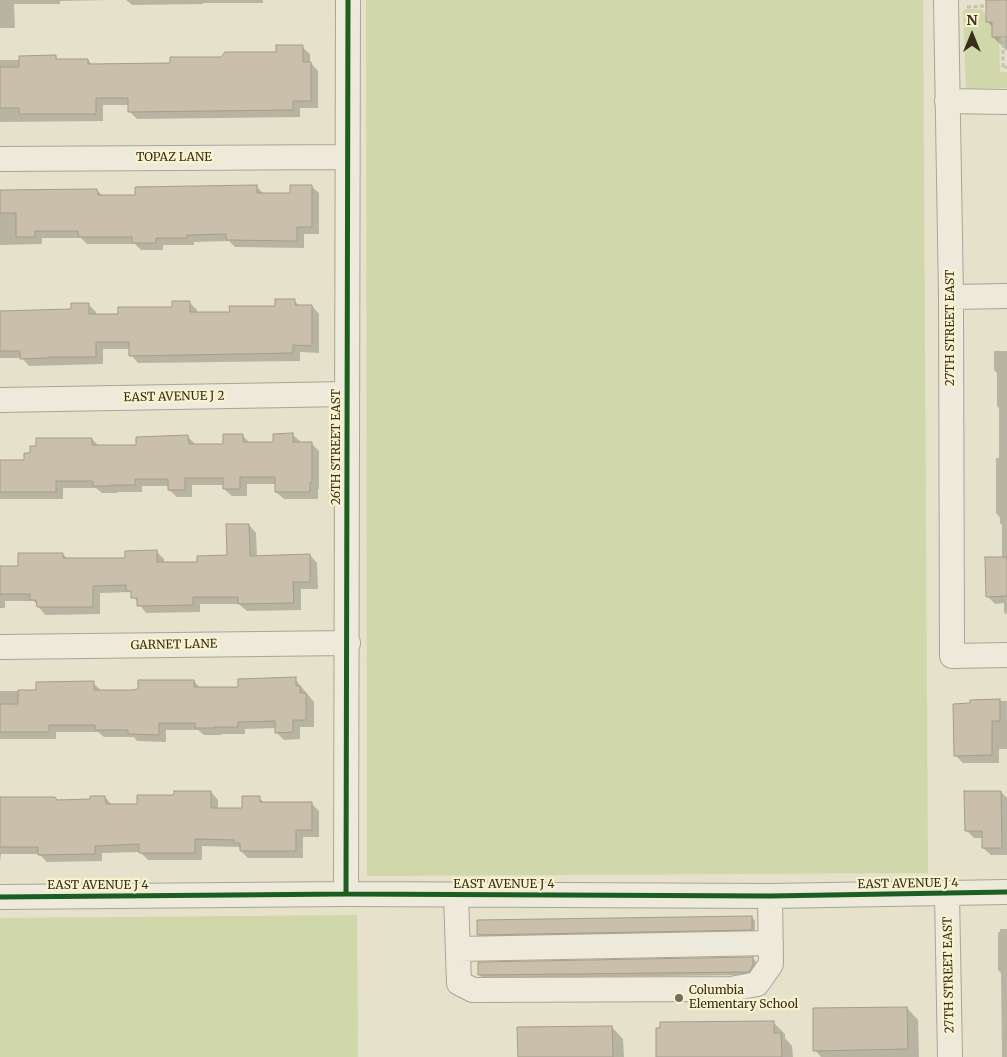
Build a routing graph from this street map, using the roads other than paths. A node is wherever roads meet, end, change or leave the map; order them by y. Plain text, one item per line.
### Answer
1 (348, 0) edge
2 (954, 3) edge
3 (947, 101) junction
4 (1007, 102) edge
5 (347, 157) junction
6 (0, 159) edge
7 (1007, 296) edge
8 (952, 297) junction
9 (347, 394) junction
10 (0, 400) edge
11 (348, 643) junction
12 (0, 647) edge
13 (1007, 655) edge
14 (1007, 892) edge
15 (346, 894) junction
16 (948, 894) junction
17 (456, 895) junction
18 (770, 896) junction
19 (0, 897) edge
20 (771, 943) junction
21 (458, 949) junction
22 (950, 1057) edge

1 - 5 street, 26TH STREET EAST
2 - 3 street, 27TH STREET EAST
3 - 4 street
3 - 8 street, 27TH STREET EAST
5 - 6 street, TOPAZ LANE
5 - 9 street, 26TH STREET EAST
7 - 8 street
8 - 13 street, 27TH STREET EAST
9 - 10 street, EAST AVENUE J 2
9 - 11 street, 26TH STREET EAST
11 - 12 street, GARNET LANE
11 - 15 street, 26TH STREET EAST
14 - 16 street, EAST AVENUE J 4
15 - 17 street, EAST AVENUE J 4
15 - 19 street, EAST AVENUE J 4
16 - 18 street, EAST AVENUE J 4
16 - 22 street, 27TH STREET EAST
17 - 18 street, EAST AVENUE J 4
17 - 21 street
18 - 20 street
20 - 21 street
20 - 21 street

